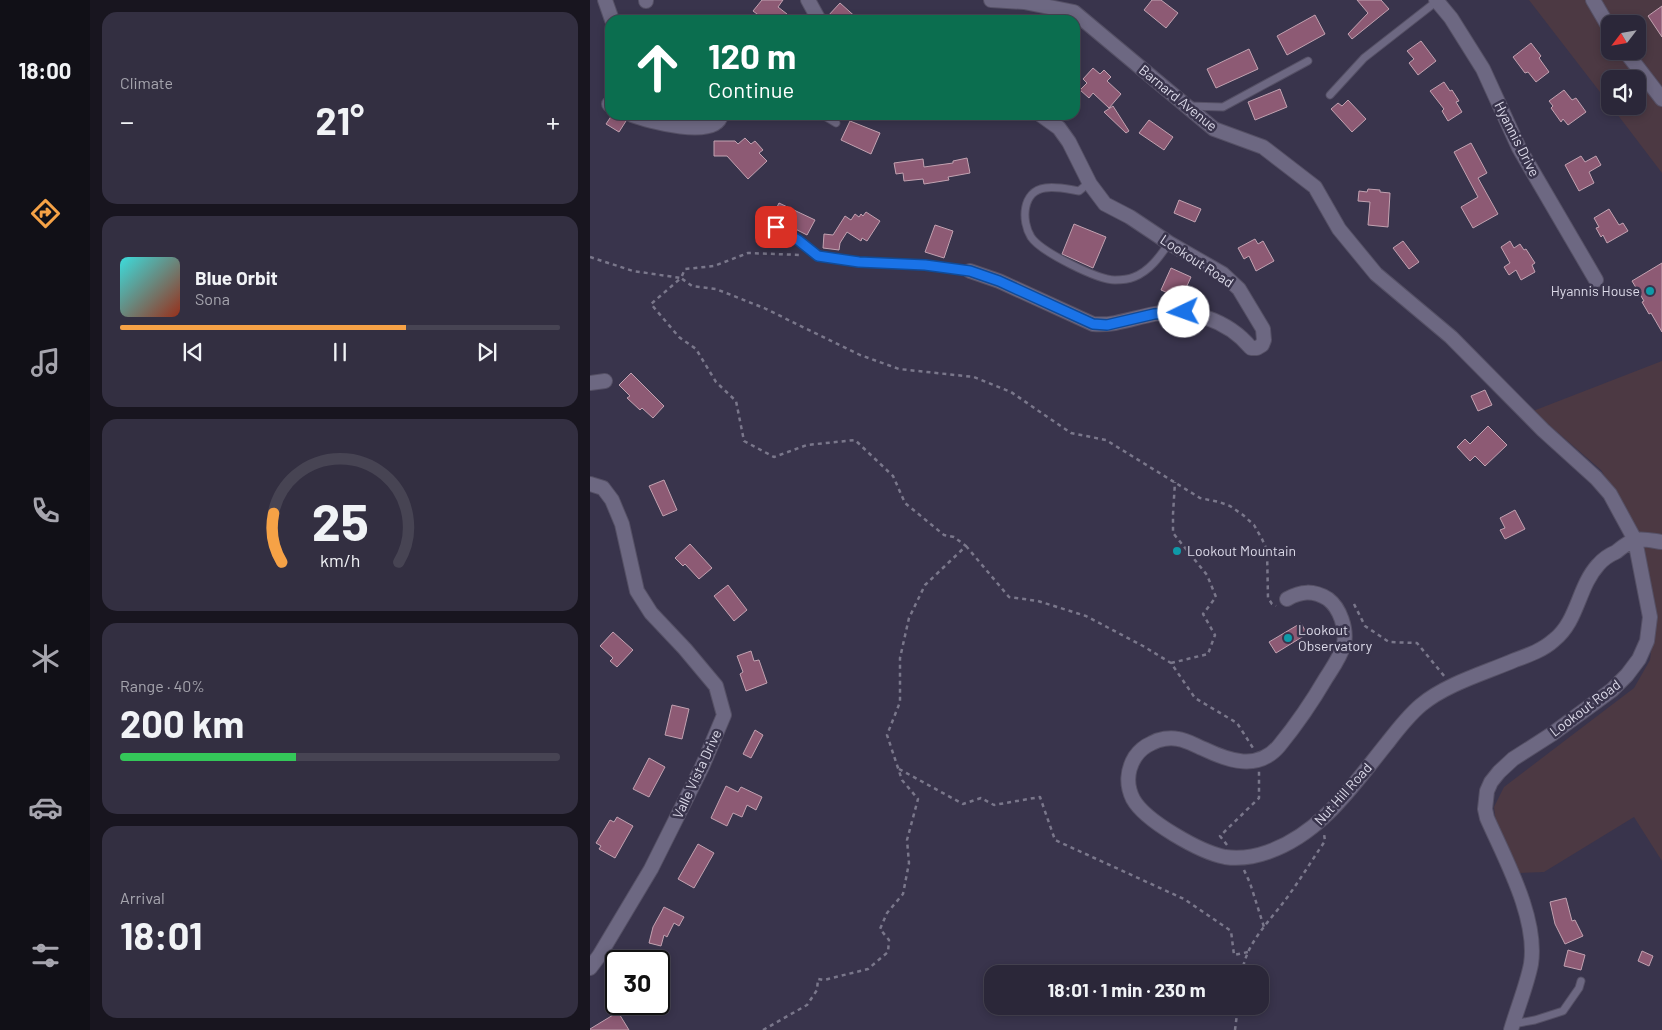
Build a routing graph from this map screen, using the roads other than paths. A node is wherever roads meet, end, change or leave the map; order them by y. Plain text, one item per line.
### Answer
1 (605, 0) edge
2 (808, 0) edge
3 (991, 0) edge
4 (1593, 0) edge
5 (1436, 1) edge
6 (610, 15) edge
7 (816, 15) edge
8 (1078, 15) edge
9 (1602, 15) edge
10 (1080, 17) edge
11 (1632, 60) edge
12 (1308, 61) dead end
13 (1330, 96) dead end
14 (1662, 99) edge
15 (1186, 106) junction
16 (652, 120) edge
17 (720, 120) edge
18 (830, 120) edge
19 (1048, 120) edge
20 (836, 123) dead end
21 (1086, 176) junction
22 (776, 227) dead end
23 (1169, 243) junction
24 (970, 271) joint
25 (1596, 280) dead end
26 (1451, 337) joint
27 (605, 382) dead end
28 (590, 383) edge
29 (590, 484) edge
30 (1634, 540) junction
31 (1662, 542) edge
32 (1287, 600) road end
33 (590, 968) edge
34 (1581, 981) dead end
35 (1512, 1027) edge

1 - 6 street
2 - 7 street
3 - 8 street, Barnard Avenue
4 - 9 street
5 - 13 lane
5 - 25 street, Hyannis Drive
10 - 15 street, Barnard Avenue
11 - 14 street
12 - 15 lane
15 - 26 street, Barnard Avenue
16 - 17 street
18 - 20 lane
19 - 21 street, Lookout Road
21 - 23 street, Lookout Road
21 - 23 lane
22 - 24 lane
23 - 24 street, Lookout Road
26 - 30 street, Lookout Road
27 - 28 street
29 - 33 street, Valle Vista Drive
30 - 31 street
30 - 32 street, Nut Hill Road
30 - 35 street, Lookout Road
34 - 35 lane

